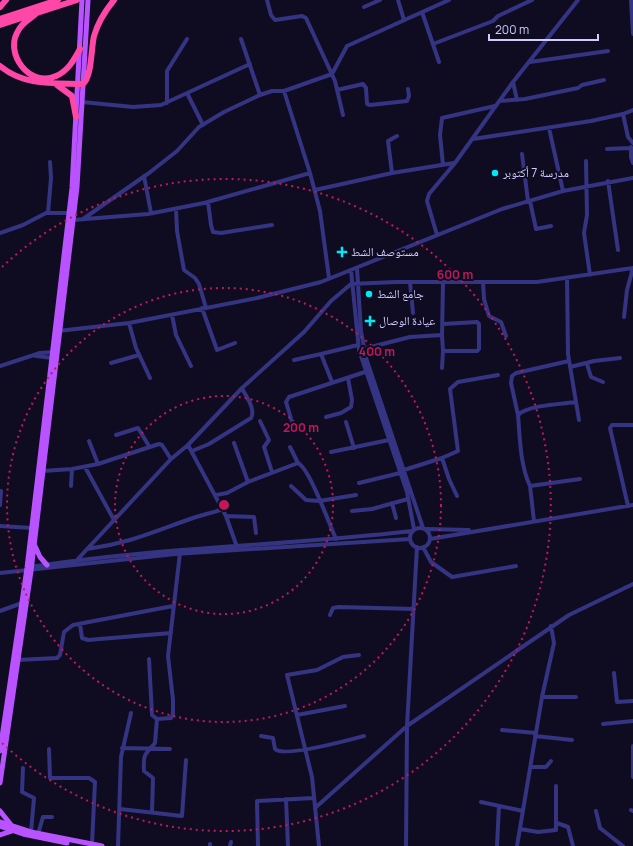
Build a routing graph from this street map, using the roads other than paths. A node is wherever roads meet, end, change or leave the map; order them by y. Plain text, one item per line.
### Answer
1 (6, 0) edge
2 (58, 0) edge
3 (77, 0) edge
4 (82, 0) edge
5 (88, 0) edge
6 (114, 0) edge
7 (267, 0) edge
8 (380, 0) edge
9 (398, 0) edge
10 (448, 0) edge
11 (531, 0) edge
12 (578, 0) edge
13 (631, 0) edge
14 (437, 2) edge
15 (0, 7) edge
16 (364, 7) dead end
17 (38, 12) junction
18 (422, 12) junction
19 (84, 14) junction
20 (0, 19) edge
21 (404, 20) junction
22 (0, 25) edge
23 (633, 34) edge
24 (187, 39) dead end
25 (241, 39) dead end
26 (433, 44) junction
27 (80, 49) junction
28 (608, 51) dead end
29 (438, 62) dead end
30 (530, 62) junction
31 (250, 64) junction
32 (0, 66) edge
33 (332, 74) junction
34 (604, 80) dead end
35 (513, 82) junction
36 (53, 83) junction
37 (80, 84) junction
38 (408, 89) dead end
39 (337, 90) junction
40 (284, 91) junction
41 (187, 93) junction
42 (260, 95) junction
43 (517, 100) junction
44 (499, 101) junction
45 (82, 102) junction
46 (167, 102) junction
47 (495, 106) junction
48 (633, 110) edge
49 (623, 114) junction
50 (343, 115) dead end
51 (76, 117) junction
52 (203, 125) junction
53 (549, 128) junction
54 (397, 136) dead end
55 (473, 139) junction
56 (633, 143) edge
57 (631, 148) junction
58 (607, 149) dead end
59 (522, 154) dead end
60 (586, 161) dead end
61 (50, 162) dead end
62 (455, 163) junction
63 (633, 163) edge
64 (442, 165) junction
65 (310, 173) junction
66 (392, 173) junction
67 (144, 176) junction
68 (633, 178) edge
69 (608, 181) junction
70 (587, 186) junction
71 (315, 190) junction
72 (563, 191) junction
73 (529, 201) junction
74 (208, 202) junction
75 (176, 209) junction
76 (69, 212) junction
77 (48, 213) junction
78 (151, 213) junction
79 (83, 219) junction
80 (73, 220) junction
81 (272, 225) dead end
82 (551, 226) dead end
83 (0, 233) edge
84 (437, 234) junction
85 (618, 250) dead end
86 (357, 268) junction
87 (351, 270) junction
88 (590, 275) junction
89 (329, 278) junction
90 (567, 278) junction
91 (410, 282) junction
92 (483, 282) junction
93 (357, 283) junction
94 (443, 283) junction
95 (351, 284) junction
96 (359, 306) junction
97 (353, 307) junction
98 (204, 308) junction
99 (413, 313) dead end
100 (172, 315) junction
101 (624, 317) dead end
102 (129, 323) junction
103 (443, 324) junction
104 (57, 330) junction
105 (442, 335) junction
106 (506, 336) dead end
107 (236, 343) dead end
108 (358, 345) junction
109 (364, 348) junction
110 (359, 350) junction
111 (444, 351) junction
112 (321, 354) junction
113 (54, 355) junction
114 (139, 355) junction
115 (620, 358) dead end
116 (294, 360) dead end
117 (569, 361) junction
118 (111, 363) dead end
119 (587, 364) junction
120 (0, 366) edge
121 (191, 366) dead end
122 (570, 367) junction
123 (442, 368) dead end
124 (365, 372) junction
125 (498, 375) dead end
126 (150, 378) dead end
127 (348, 378) junction
128 (332, 382) junction
129 (603, 382) dead end
130 (242, 388) junction
131 (576, 402) junction
132 (518, 415) junction
133 (326, 417) dead end
134 (579, 420) dead end
135 (260, 421) dead end
136 (292, 422) dead end
137 (346, 422) dead end
138 (633, 425) edge
139 (116, 435) dead end
140 (389, 440) junction
141 (89, 441) dead end
142 (234, 443) dead end
143 (188, 445) junction
144 (149, 446) junction
145 (290, 447) dead end
146 (354, 448) junction
147 (192, 451) junction
148 (331, 452) dead end
149 (442, 458) junction
150 (171, 459) junction
151 (298, 463) junction
152 (98, 464) junction
153 (85, 467) junction
154 (72, 469) junction
155 (43, 471) junction
156 (272, 472) junction
157 (402, 472) junction
158 (580, 479) dead end
159 (248, 482) junction
160 (359, 483) dead end
161 (71, 486) dead end
162 (291, 486) dead end
163 (530, 486) junction
164 (1, 491) dead end
165 (216, 495) junction
166 (356, 495) dead end
167 (457, 496) dead end
168 (408, 499) junction
169 (319, 501) junction
170 (392, 504) junction
171 (0, 505) edge
172 (630, 506) edge
173 (223, 509) junction
174 (352, 511) dead end
175 (226, 516) junction
176 (396, 518) dead end
177 (114, 520) junction
178 (534, 521) junction
179 (0, 526) edge
180 (32, 528) junction
181 (424, 529) junction
182 (413, 530) junction
183 (473, 531) junction
184 (256, 533) dead end
185 (336, 539) junction
186 (410, 539) junction
187 (430, 539) junction
188 (34, 545) junction
189 (417, 547) junction
190 (422, 547) junction
191 (238, 548) junction
192 (86, 549) junction
193 (180, 553) junction
194 (76, 562) junction
195 (47, 565) junction
196 (516, 566) dead end
197 (28, 569) junction
198 (0, 573) edge
199 (633, 584) edge
200 (22, 604) junction
201 (173, 606) junction
202 (414, 609) junction
203 (0, 610) edge
204 (330, 615) dead end
205 (80, 624) junction
206 (551, 626) junction
207 (171, 633) junction
208 (359, 655) dead end
209 (149, 659) dead end
210 (18, 660) junction
211 (614, 673) dead end
212 (542, 697) junction
213 (576, 697) dead end
214 (633, 701) edge
215 (345, 706) dead end
216 (131, 713) dead end
217 (297, 715) junction
218 (157, 719) junction
219 (633, 721) edge
220 (603, 724) dead end
221 (407, 726) junction
222 (502, 730) dead end
223 (536, 734) junction
224 (261, 736) dead end
225 (364, 736) dead end
226 (572, 740) dead end
227 (633, 746) edge
228 (122, 748) junction
229 (149, 748) junction
230 (49, 749) dead end
231 (170, 749) dead end
232 (306, 750) junction
233 (0, 751) edge
234 (186, 760) dead end
235 (551, 761) dead end
236 (532, 767) junction
237 (23, 768) dead end
238 (633, 777) edge
239 (0, 783) edge
240 (556, 786) dead end
241 (314, 798) junction
242 (286, 799) junction
243 (481, 802) dead end
244 (499, 806) junction
245 (315, 808) junction
246 (120, 809) junction
247 (0, 811) edge
248 (523, 811) junction
249 (596, 811) dead end
250 (152, 812) junction
251 (52, 816) dead end
252 (0, 822) edge
253 (557, 823) junction
254 (0, 826) edge
255 (13, 829) junction
256 (520, 829) junction
257 (31, 832) junction
258 (38, 834) junction
259 (0, 835) edge
260 (92, 844) junction
261 (81, 846) edge
262 (102, 846) edge
263 (118, 846) edge
264 (258, 846) edge
265 (288, 846) edge
266 (319, 846) edge
267 (406, 846) edge
268 (497, 846) edge
269 (517, 846) edge
270 (573, 846) edge
271 (624, 846) edge

1 - 15 highway
2 - 20 highway
3 - 17 highway
4 - 19 main road
5 - 19 main road
6 - 37 highway
7 - 33 street
8 - 16 street
9 - 21 street
10 - 14 street
11 - 26 street
12 - 30 street
13 - 23 street
14 - 18 street
17 - 22 highway
17 - 27 highway
18 - 21 street
18 - 26 street
19 - 27 main road
19 - 37 main road
21 - 33 street
24 - 46 street
25 - 31 street
26 - 29 street
27 - 37 main road
28 - 30 street
30 - 35 street
31 - 41 street
31 - 42 street
32 - 36 highway
33 - 39 street
33 - 40 street
34 - 43 street
35 - 43 street
35 - 44 street
36 - 37 highway
36 - 51 highway
37 - 45 main road
37 - 51 main road
38 - 39 street
39 - 50 street
40 - 42 street
40 - 65 street
41 - 46 street
41 - 52 street
42 - 52 street
43 - 44 street
44 - 47 street
45 - 46 street
45 - 80 main road
47 - 55 street
47 - 64 street
48 - 49 street
49 - 53 street
49 - 56 street
51 - 76 main road
52 - 67 street
53 - 55 street
53 - 72 street
54 - 66 street
55 - 62 street
56 - 57 street
57 - 58 street
57 - 63 street
59 - 73 street
60 - 70 street
61 - 77 street
62 - 64 street
62 - 84 street
64 - 66 street
65 - 71 street
65 - 74 street
66 - 71 street
67 - 78 street
67 - 79 street
68 - 69 street
69 - 70 street
69 - 85 street
70 - 72 street
70 - 88 street
71 - 89 street
72 - 73 street
73 - 82 street
73 - 84 street
74 - 75 street
74 - 81 street
75 - 78 street
75 - 98 street
76 - 77 street
76 - 104 main road
77 - 83 street
78 - 79 street
79 - 80 street
80 - 104 main road
84 - 86 street
86 - 87 street
86 - 93 street
87 - 89 street
87 - 95 street
88 - 90 street
88 - 101 street
89 - 98 street
90 - 92 street
90 - 117 street
91 - 93 street
91 - 94 street
91 - 99 street
92 - 94 street
92 - 106 street
93 - 95 street
93 - 96 street
94 - 103 street
95 - 97 street
95 - 130 street
96 - 97 street
96 - 109 street
97 - 108 street
98 - 100 street
98 - 107 street
100 - 102 street
100 - 121 street
102 - 104 street
102 - 114 street
103 - 105 street
103 - 111 street
104 - 113 main road
105 - 109 street
105 - 111 street
108 - 110 street
108 - 112 street
109 - 110 street
109 - 157 street
110 - 124 street
111 - 123 street
112 - 116 street
112 - 128 street
113 - 120 street
113 - 155 main road
113 - 180 main road
114 - 118 street
114 - 126 street
115 - 119 street
117 - 122 street
117 - 132 street
119 - 122 street
119 - 129 street
122 - 131 street
124 - 127 street
124 - 140 street
125 - 149 street
127 - 128 street
127 - 133 street
128 - 136 street
130 - 143 street
130 - 147 street
131 - 132 street
131 - 134 street
132 - 163 street
135 - 156 street
137 - 146 street
138 - 172 street
139 - 144 street
140 - 146 street
140 - 157 street
141 - 152 street
142 - 159 street
143 - 147 street
143 - 150 street
144 - 150 street
144 - 152 street
145 - 151 street
146 - 148 street
147 - 165 street
149 - 157 street
149 - 167 street
150 - 177 street
151 - 156 street
151 - 169 street
152 - 153 street
153 - 154 street
153 - 177 street
154 - 155 street
154 - 161 street
155 - 188 main road
156 - 159 street
157 - 160 street
157 - 168 street
157 - 181 street
158 - 163 street
159 - 165 street
162 - 169 street
163 - 178 street
164 - 171 street
165 - 173 street
166 - 169 street
168 - 170 street
168 - 182 street
169 - 185 street
170 - 174 street
170 - 176 street
172 - 178 street
173 - 175 street
173 - 192 street
175 - 184 street
175 - 191 street
177 - 192 street
178 - 183 street
179 - 180 street
180 - 197 main road
181 - 182 street
181 - 183 street
181 - 187 street
182 - 185 street
182 - 186 street
183 - 187 street
185 - 191 street
186 - 189 street
186 - 191 street
187 - 190 street
188 - 195 main road
188 - 197 main road
189 - 190 street
189 - 202 street
190 - 196 street
191 - 193 street
191 - 194 street
192 - 194 street
193 - 197 street
193 - 201 street
194 - 195 street
195 - 197 street
197 - 198 street
197 - 200 main road
197 - 210 main road
199 - 206 street
200 - 203 street
200 - 233 main road
201 - 205 street
201 - 207 street
202 - 204 street
202 - 221 street
205 - 207 street
205 - 210 street
206 - 212 street
206 - 221 street
207 - 218 street
208 - 217 street
209 - 218 street
210 - 239 main road
211 - 214 street
212 - 213 street
212 - 223 street
215 - 217 street
216 - 228 street
217 - 232 street
218 - 229 street
219 - 220 street
221 - 245 street
221 - 267 street
222 - 223 street
223 - 226 street
223 - 236 street
224 - 232 street
225 - 232 street
227 - 238 street
228 - 229 street
228 - 246 street
229 - 231 street
229 - 250 street
230 - 260 street
232 - 241 street
234 - 250 street
235 - 236 street
236 - 248 street
237 - 257 street
240 - 253 street
241 - 242 street
241 - 245 street
242 - 264 street
242 - 265 street
243 - 244 street
244 - 248 street
244 - 268 street
245 - 266 street
246 - 250 street
246 - 263 street
247 - 255 main road
248 - 256 street
249 - 271 street
251 - 258 street
252 - 255 main road
253 - 256 street
253 - 270 street
254 - 255 main road
255 - 257 main road
255 - 259 main road
255 - 261 main road
256 - 269 street
257 - 258 main road
258 - 260 main road
260 - 262 main road

